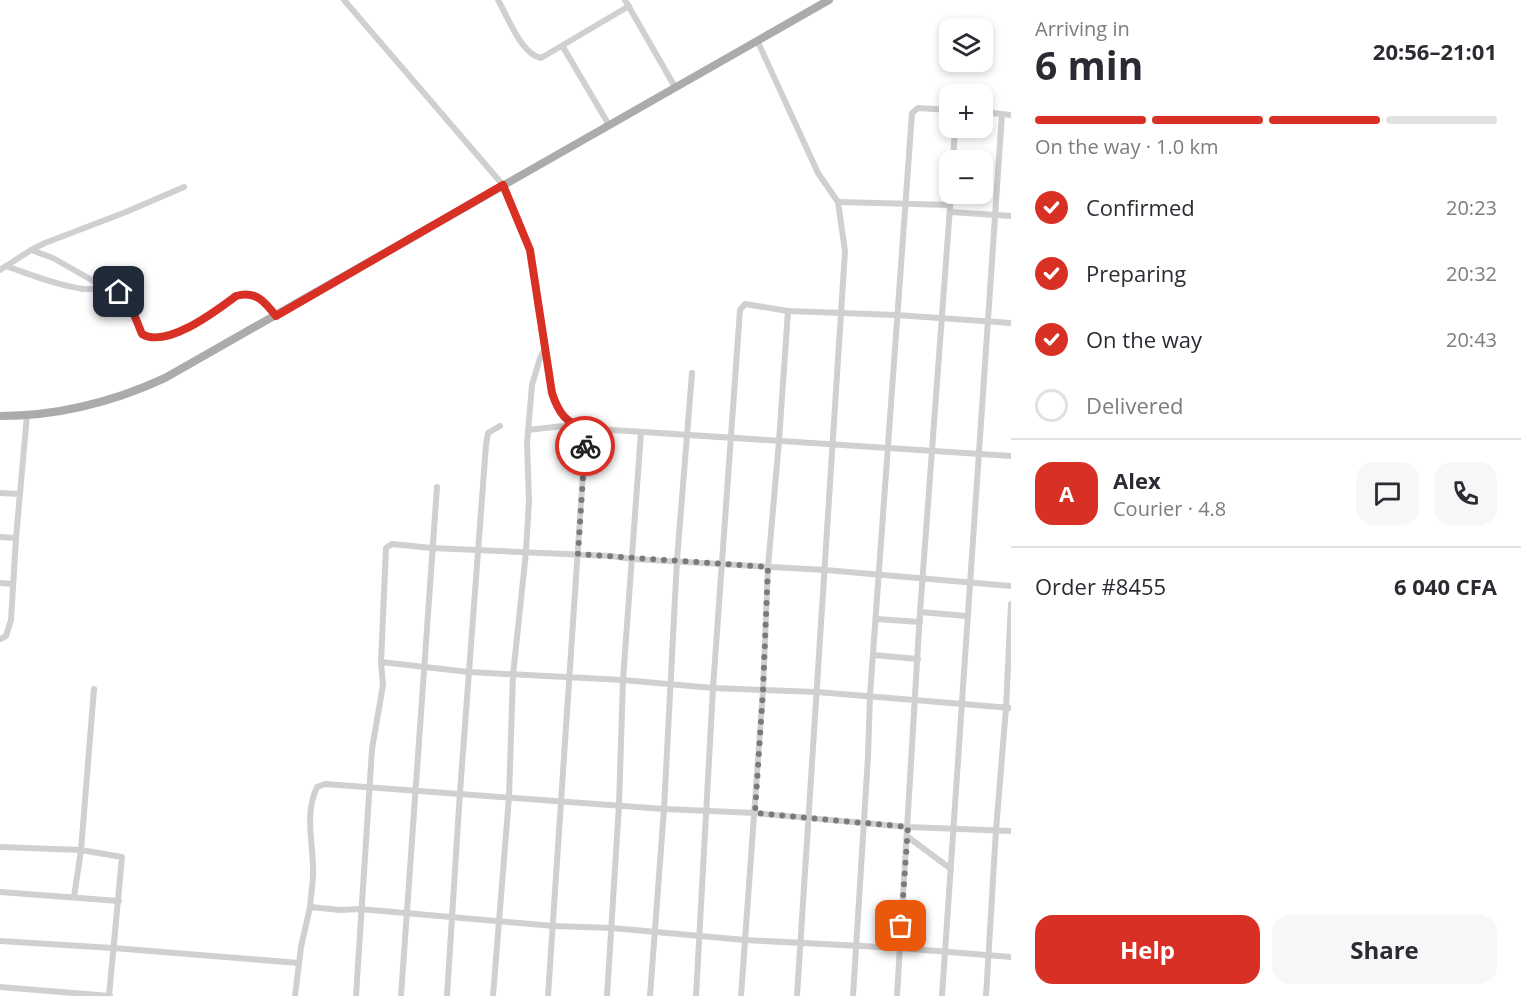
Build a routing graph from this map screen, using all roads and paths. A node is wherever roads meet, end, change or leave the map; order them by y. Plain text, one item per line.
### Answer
1 (344, 0) edge
2 (498, 0) edge
3 (829, 0) edge
4 (627, 3) edge
5 (757, 40) junction
6 (563, 47) junction
7 (675, 87) junction
8 (939, 109) edge
9 (993, 113) edge
10 (1002, 114) junction
11 (1011, 115) edge
12 (609, 124) junction
13 (503, 185) junction
14 (184, 187) dead end
15 (838, 202) junction
16 (904, 203) junction
17 (950, 204) edge
18 (950, 209) junction
19 (995, 215) junction
20 (1011, 216) edge
21 (31, 250) junction
22 (6, 266) junction
23 (0, 270) edge
24 (105, 288) junction
25 (788, 311) junction
26 (841, 314) junction
27 (896, 315) junction
28 (276, 316) junction
29 (942, 318) junction
30 (987, 322) junction
31 (1011, 323) edge
32 (545, 348) junction
33 (692, 374) dead end
34 (27, 415) junction
35 (0, 416) edge
36 (572, 425) junction
37 (500, 426) dead end
38 (586, 428) junction
39 (528, 430) junction
40 (641, 432) junction
41 (686, 435) junction
42 (732, 438) junction
43 (779, 441) junction
44 (832, 444) junction
45 (887, 448) junction
46 (932, 451) junction
47 (977, 454) junction
48 (1011, 456) edge
49 (437, 487) dead end
50 (0, 493) edge
51 (20, 494) junction
52 (0, 537) edge
53 (16, 538) junction
54 (432, 548) junction
55 (477, 551) junction
56 (526, 552) junction
57 (578, 554) junction
58 (632, 559) junction
59 (677, 560) junction
60 (723, 564) junction
61 (768, 567) junction
62 (825, 570) junction
63 (879, 575) junction
64 (923, 579) junction
65 (969, 582) junction
66 (0, 584) edge
67 (13, 584) junction
68 (1011, 586) edge
69 (1011, 604) edge
70 (920, 612) junction
71 (967, 616) junction
72 (876, 619) junction
73 (920, 622) junction
74 (0, 639) edge
75 (873, 655) junction
76 (918, 659) junction
77 (381, 662) junction
78 (424, 668) junction
79 (469, 672) junction
80 (513, 675) junction
81 (570, 676) junction
82 (623, 680) junction
83 (670, 686) junction
84 (713, 688) junction
85 (94, 689) dead end
86 (763, 690) junction
87 (817, 692) junction
88 (870, 695) junction
89 (916, 700) junction
90 (961, 704) junction
91 (1009, 708) edge
92 (370, 787) junction
93 (415, 789) junction
94 (460, 792) junction
95 (509, 797) junction
96 (562, 800) junction
97 (619, 805) junction
98 (664, 809) junction
99 (707, 811) junction
100 (755, 813) junction
101 (809, 818) junction
102 (864, 823) junction
103 (908, 827) junction
104 (953, 828) junction
105 (996, 830) junction
106 (1011, 831) edge
107 (908, 837) junction
108 (0, 847) edge
109 (81, 850) junction
110 (951, 869) junction
111 (0, 892) edge
112 (74, 897) junction
113 (119, 901) junction
114 (310, 907) junction
115 (360, 909) junction
116 (406, 914) junction
117 (451, 919) junction
118 (498, 922) junction
119 (553, 926) junction
120 (612, 928) junction
121 (655, 931) junction
122 (700, 935) junction
123 (746, 940) junction
124 (0, 941) edge
125 (801, 943) junction
126 (858, 946) junction
127 (113, 948) junction
128 (900, 948) junction
129 (946, 952) junction
130 (989, 955) junction
131 (1011, 957) edge
132 (299, 963) junction
133 (0, 987) edge
134 (109, 996) edge
135 (296, 996) edge
136 (356, 996) edge
137 (401, 996) edge
138 (447, 996) edge
139 (493, 996) edge
140 (549, 996) edge
141 (607, 996) edge
142 (650, 996) edge
143 (696, 996) edge
144 (741, 996) edge
145 (797, 996) edge
146 (853, 996) edge
147 (897, 996) edge
148 (942, 996) edge
149 (986, 996) edge

1 - 13 street
2 - 6 street
3 - 5 main road
4 - 6 street
4 - 7 street
5 - 7 main road
5 - 15 street
6 - 12 street
7 - 12 main road
8 - 16 street
9 - 10 street
10 - 11 street
10 - 19 street
12 - 13 main road
13 - 28 main road
13 - 32 street
14 - 21 street
15 - 16 street
15 - 26 street
16 - 18 street
16 - 27 street
17 - 18 street
18 - 19 street
18 - 29 street
19 - 20 street
19 - 30 street
21 - 22 street
21 - 24 street
22 - 23 street
22 - 24 street
24 - 28 street
25 - 26 street
25 - 42 street
25 - 43 street
26 - 27 street
26 - 44 street
27 - 29 street
27 - 45 street
28 - 34 main road
29 - 30 street
29 - 46 street
30 - 31 street
30 - 47 street
32 - 36 street
32 - 39 street
33 - 41 street
34 - 35 main road
34 - 51 street
36 - 38 street
36 - 39 street
37 - 55 street
38 - 40 street
38 - 57 street
39 - 56 street
40 - 41 street
40 - 58 street
41 - 42 street
41 - 59 street
42 - 43 street
42 - 60 street
43 - 44 street
43 - 61 street
44 - 45 street
44 - 62 street
45 - 46 street
45 - 63 street
46 - 47 street
46 - 64 street
47 - 48 street
47 - 65 street
49 - 54 street
50 - 51 street
51 - 53 street
52 - 53 street
53 - 67 street
54 - 55 street
54 - 77 street
54 - 78 street
55 - 56 street
55 - 79 street
56 - 57 street
56 - 80 street
57 - 58 street
57 - 81 street
58 - 59 street
58 - 82 street
59 - 60 street
59 - 83 street
60 - 61 street
60 - 84 street
61 - 62 street
61 - 86 street
62 - 63 street
62 - 87 street
63 - 64 street
63 - 72 street
64 - 65 street
64 - 70 street
65 - 68 street
65 - 71 street
66 - 67 street
67 - 74 street
69 - 91 street
70 - 71 street
70 - 73 street
71 - 90 street
72 - 73 street
72 - 75 street
73 - 76 street
75 - 76 street
75 - 88 street
76 - 89 street
77 - 78 street
77 - 92 street
78 - 79 street
78 - 93 street
79 - 80 street
79 - 94 street
80 - 81 street
80 - 95 street
81 - 82 street
81 - 96 street
82 - 83 street
82 - 97 street
83 - 84 street
83 - 98 street
84 - 86 street
84 - 99 street
85 - 109 street
86 - 87 street
86 - 100 street
87 - 88 street
87 - 101 street
88 - 89 street
88 - 102 street
89 - 90 street
89 - 103 street
90 - 91 street
90 - 104 street
91 - 105 street
92 - 93 street
92 - 114 street
92 - 115 street
93 - 94 street
93 - 116 street
94 - 95 street
94 - 117 street
95 - 96 street
95 - 118 street
96 - 97 street
96 - 119 street
97 - 98 street
97 - 120 street
98 - 99 street
98 - 121 street
99 - 100 street
99 - 122 street
100 - 101 street
100 - 123 street
101 - 102 street
101 - 125 street
102 - 103 street
102 - 126 street
103 - 104 street
103 - 107 street
104 - 105 street
104 - 110 street
105 - 106 street
105 - 130 street
107 - 110 street
107 - 128 street
108 - 109 street
109 - 112 street
109 - 113 street
110 - 129 street
111 - 112 street
112 - 113 street
113 - 127 street
114 - 115 street
114 - 132 street
115 - 116 street
115 - 136 street
116 - 117 street
116 - 137 street
117 - 118 street
117 - 138 street
118 - 119 street
118 - 139 street
119 - 120 street
119 - 140 street
120 - 121 street
120 - 141 street
121 - 122 street
121 - 142 street
122 - 123 street
122 - 143 street
123 - 125 street
123 - 144 street
124 - 127 street
125 - 126 street
125 - 145 street
126 - 128 street
126 - 146 street
127 - 132 street
127 - 134 street
128 - 129 street
128 - 147 street
129 - 130 street
129 - 148 street
130 - 131 street
130 - 149 street
132 - 135 street
133 - 134 street

